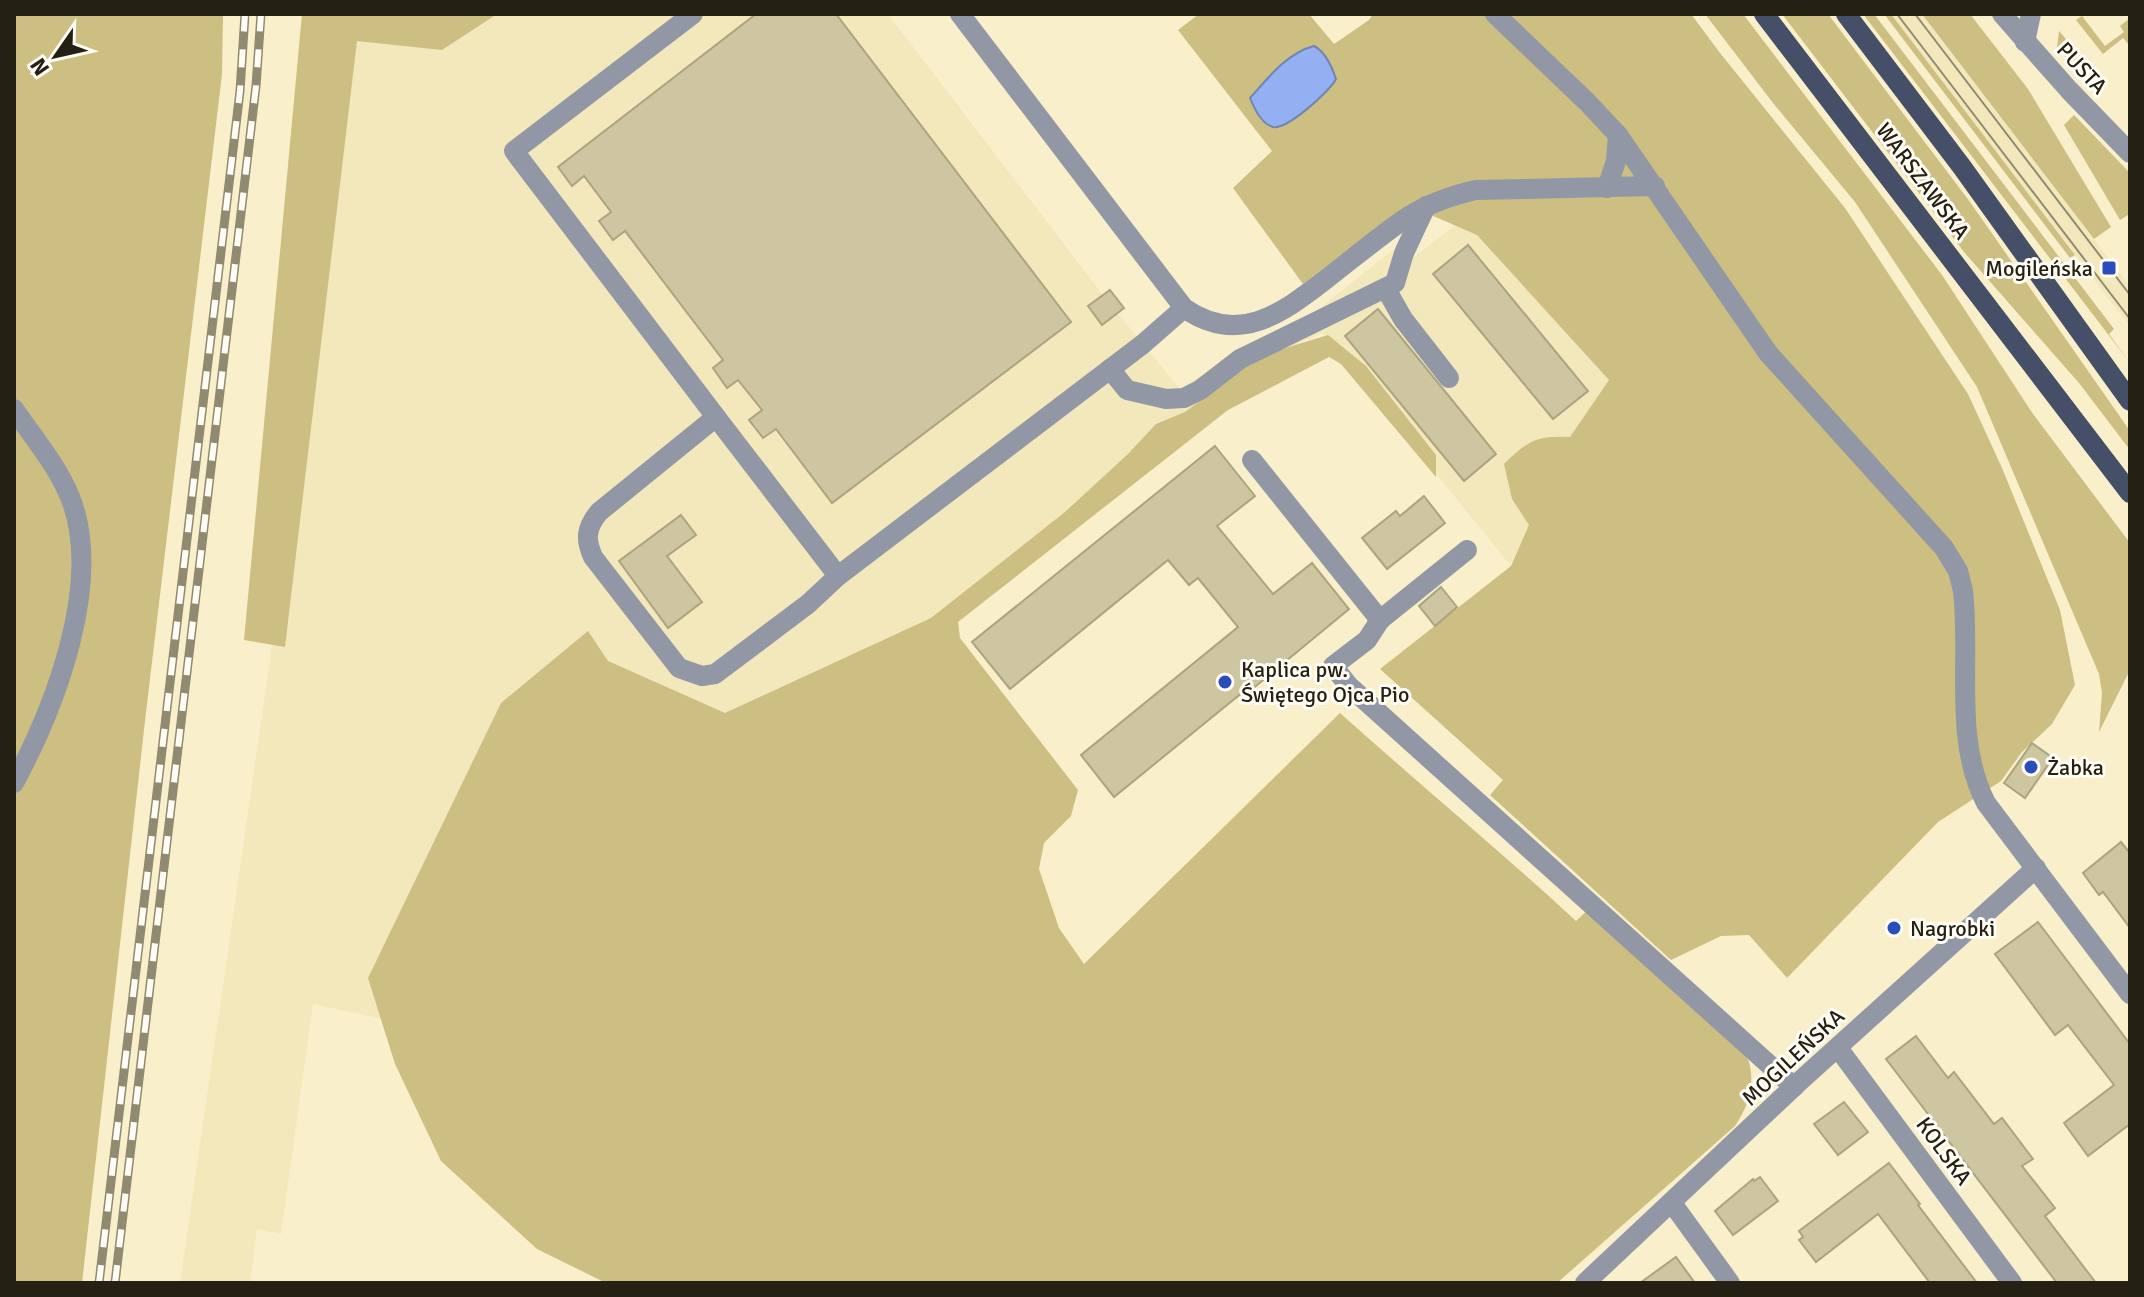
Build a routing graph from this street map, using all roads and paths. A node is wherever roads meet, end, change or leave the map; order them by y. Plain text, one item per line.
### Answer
1 (693, 14) edge
2 (960, 14) edge
3 (1495, 14) edge
4 (1764, 14) edge
5 (1846, 14) edge
6 (2002, 14) edge
7 (2031, 14) edge
8 (2025, 42) junction
9 (1618, 135) junction
10 (2130, 153) edge
11 (1655, 186) junction
12 (1607, 188) junction
13 (1426, 206) junction
14 (1386, 289) junction
15 (1184, 308) junction
16 (1110, 369) junction
17 (1449, 378) dead end
18 (2130, 401) edge
19 (14, 409) edge
20 (716, 417) junction
21 (1252, 460) dead end
22 (2130, 493) edge
23 (1467, 550) dead end
24 (838, 576) junction
25 (1380, 620) junction
26 (14, 783) edge
27 (2036, 868) junction
28 (2130, 994) edge
29 (1838, 1048) junction
30 (1794, 1087) junction
31 (1672, 1203) junction
32 (1585, 1283) edge
33 (1730, 1283) edge
34 (2012, 1283) edge

1 - 20 street
2 - 15 street
3 - 9 street
4 - 22 main road, WARSZAWSKA
5 - 18 main road, WARSZAWSKA
6 - 8 street, PUSTA
7 - 8 street
8 - 10 street, PUSTA
9 - 11 street
9 - 12 street
11 - 12 street
11 - 27 street
12 - 13 street
13 - 14 street
13 - 15 street
14 - 16 street
14 - 17 street
15 - 16 street
16 - 24 street
19 - 26 street
20 - 24 street
20 - 24 street
21 - 25 street
23 - 25 street
25 - 30 street
27 - 28 street
27 - 29 street, MOGILEŃSKA
29 - 30 street, MOGILEŃSKA
29 - 34 street, KOLSKA
30 - 31 street, MOGILEŃSKA
31 - 32 street, MOGILEŃSKA
31 - 33 street

